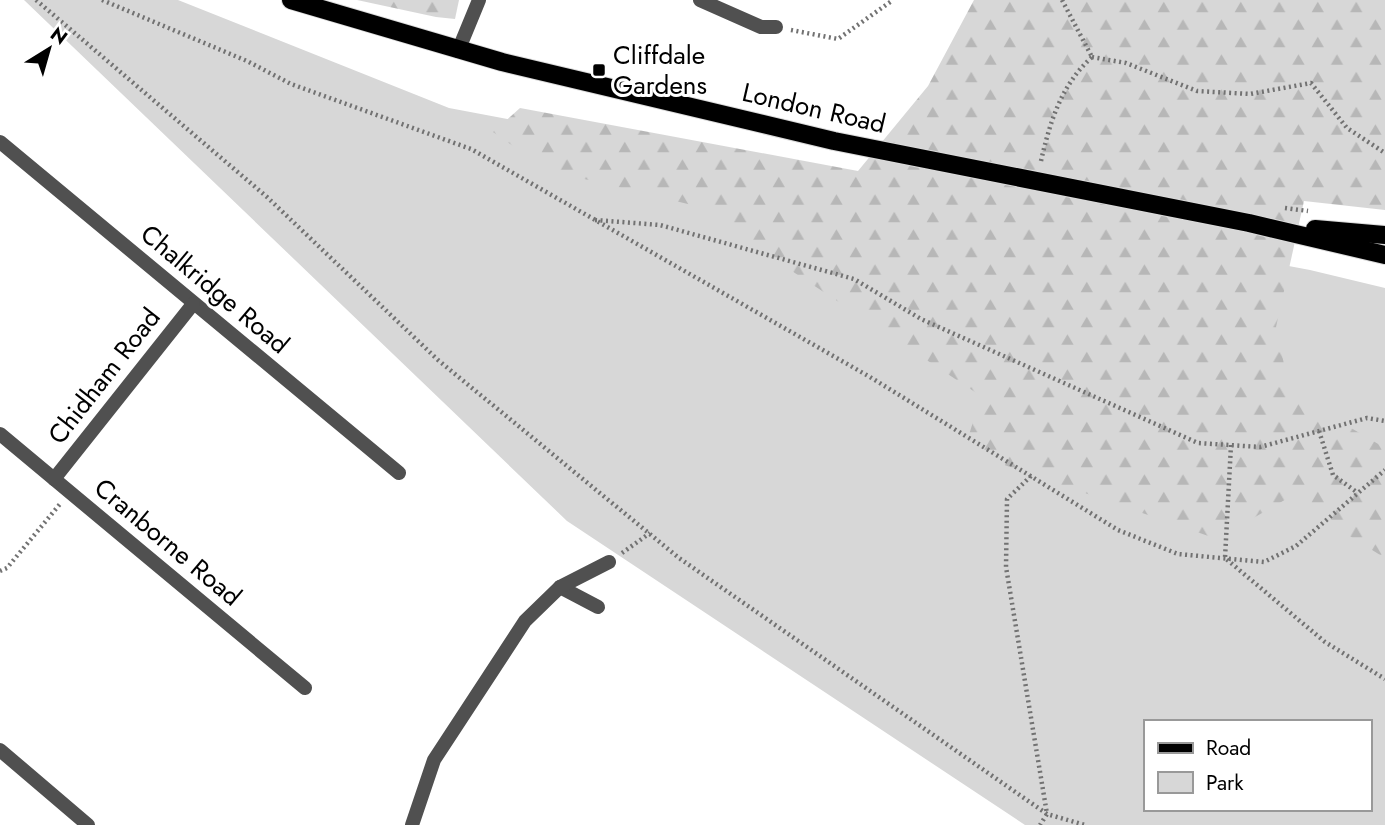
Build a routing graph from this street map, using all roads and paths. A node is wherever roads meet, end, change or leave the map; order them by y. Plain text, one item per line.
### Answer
1 (36, 0) edge
2 (102, 0) edge
3 (291, 0) edge
4 (479, 0) edge
5 (701, 0) edge
6 (893, 0) edge
7 (1062, 0) edge
8 (776, 27) joint
9 (458, 51) junction
10 (1092, 57) junction
11 (0, 142) edge
12 (1385, 153) edge
13 (1041, 161) dead end
14 (591, 220) junction
15 (1249, 223) junction
16 (1385, 235) edge
17 (1385, 255) edge
18 (193, 304) junction
19 (1385, 421) edge
20 (1319, 432) junction
21 (0, 434) edge
22 (1231, 445) junction
23 (1385, 470) edge
24 (399, 473) dead end
25 (1031, 476) junction
26 (54, 480) junction
27 (70, 493) junction
28 (1358, 493) junction
29 (650, 533) junction
30 (1224, 558) junction
31 (609, 562) joint
32 (0, 571) edge
33 (560, 587) junction
34 (598, 607) dead end
35 (1385, 679) edge
36 (305, 688) dead end
37 (0, 750) edge
38 (1047, 814) junction
39 (88, 825) edge
40 (412, 825) edge
41 (1040, 825) edge
42 (1085, 825) edge

1 - 29 path
2 - 14 path
3 - 9 main road, London Road
4 - 9 street
5 - 8 street
6 - 8 path
7 - 10 path
9 - 15 main road, London Road
10 - 12 path
10 - 13 path
11 - 18 street, Chalkridge Road
14 - 22 path
14 - 25 path
15 - 16 main road, London Road
15 - 17 main road, London Road
18 - 24 street, Chalkridge Road
18 - 26 street, Chidham Road
19 - 20 path
20 - 22 path
20 - 28 path
21 - 26 street, Cranborne Road
22 - 30 path
23 - 28 path
25 - 30 path
25 - 38 path
26 - 27 street, Cranborne Road
27 - 32 path
27 - 36 street, Cranborne Road
28 - 30 path
29 - 31 path
29 - 38 path
30 - 35 path
31 - 33 street
33 - 34 street
33 - 40 street
37 - 39 street
38 - 41 path
38 - 42 path

